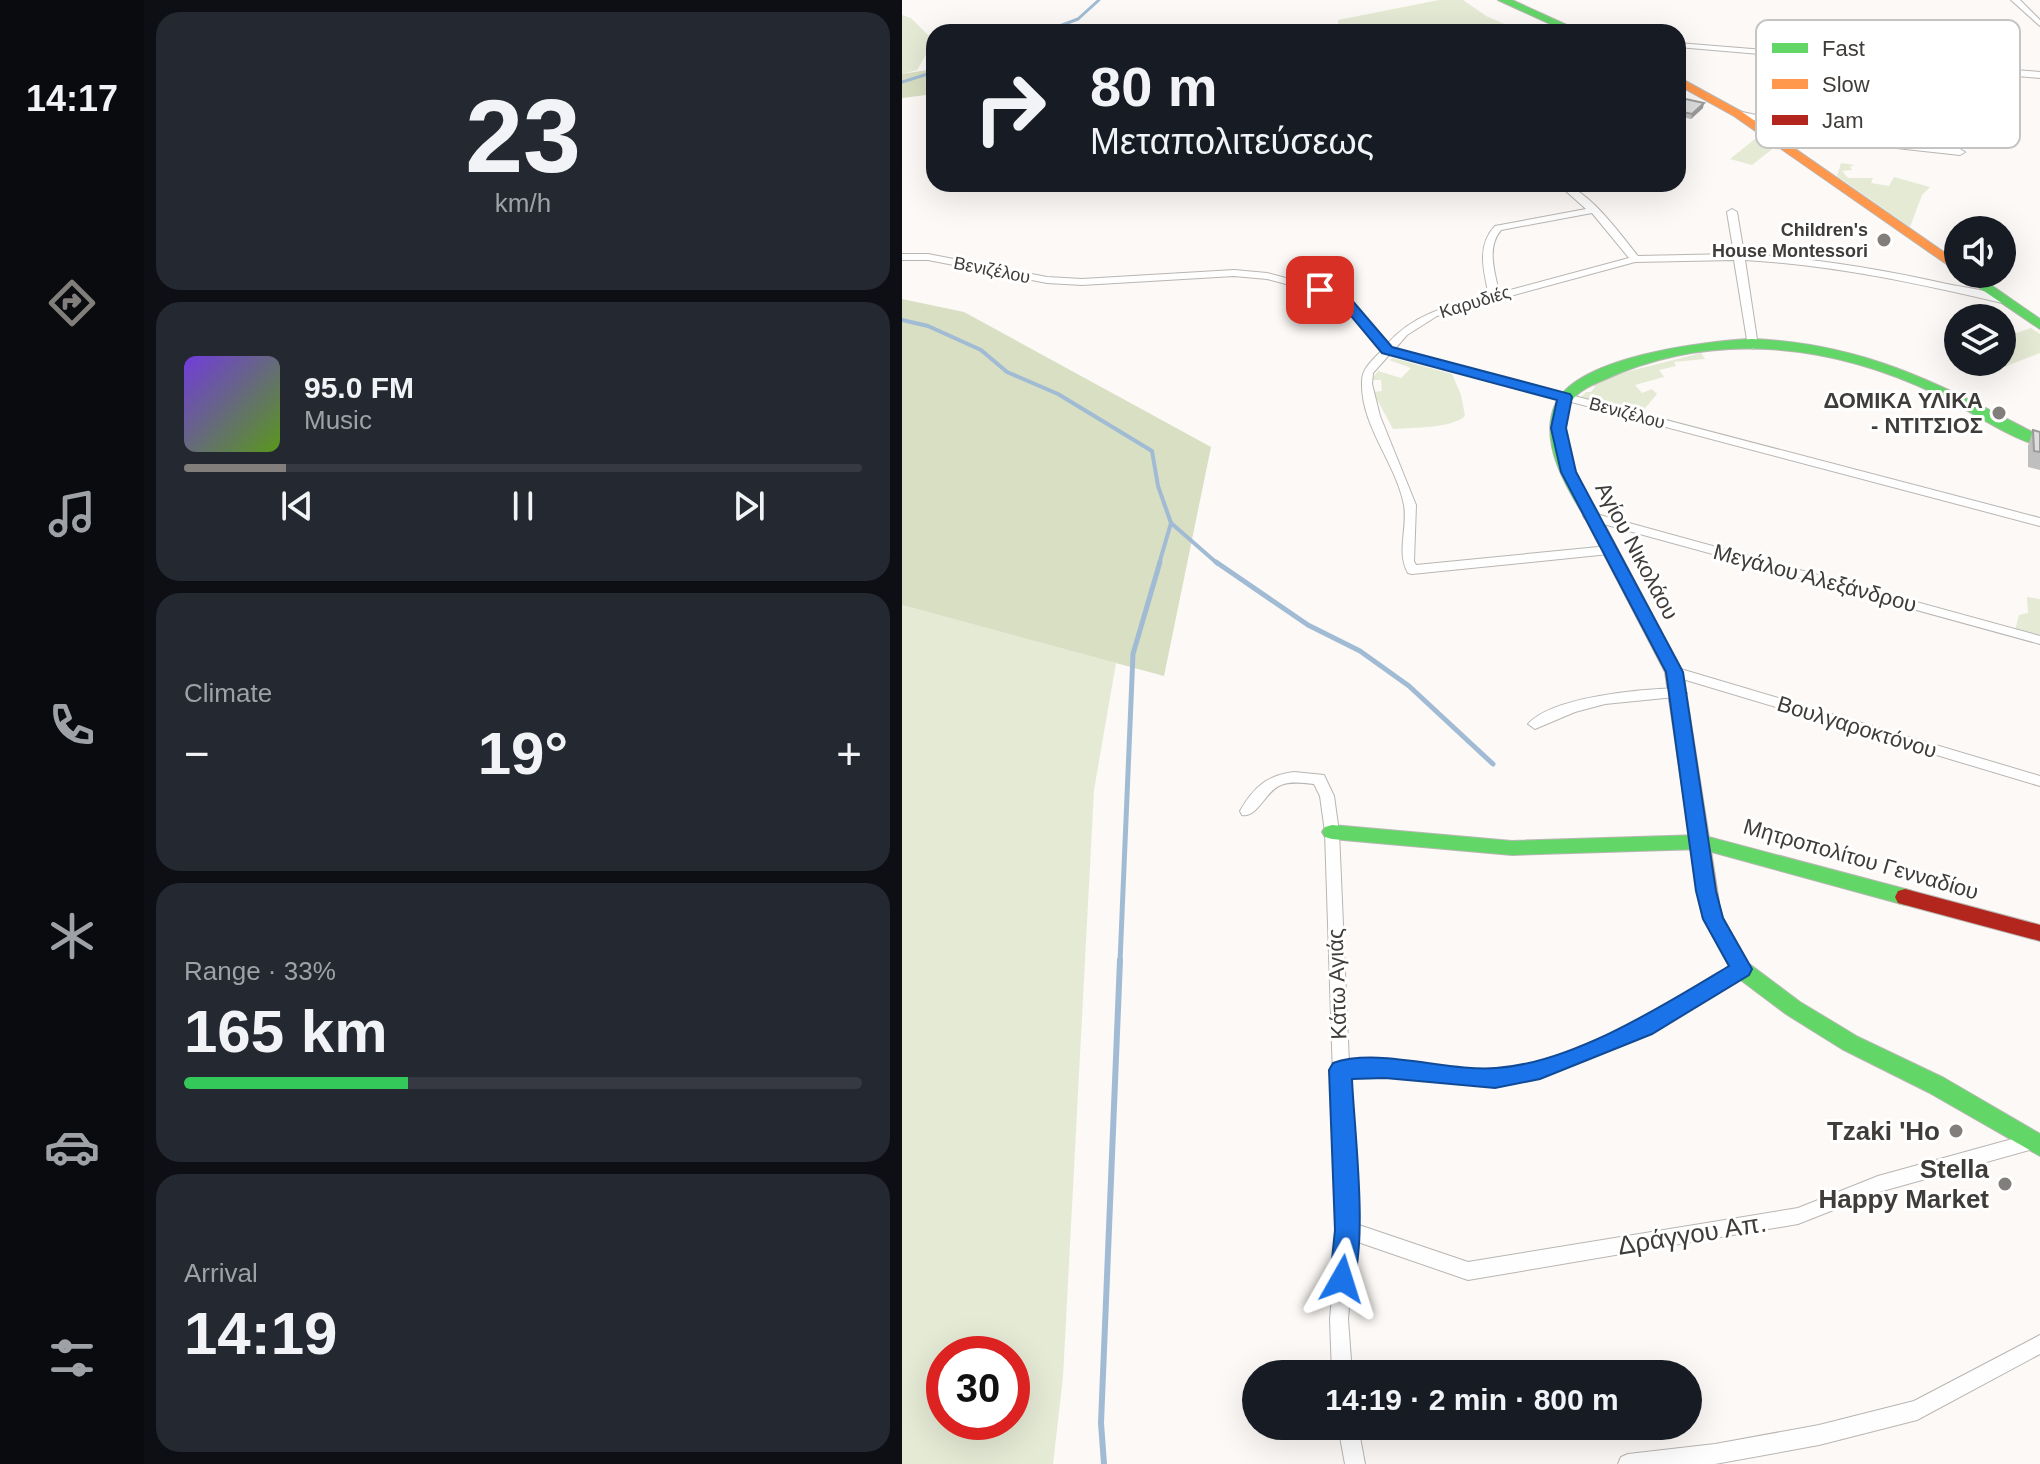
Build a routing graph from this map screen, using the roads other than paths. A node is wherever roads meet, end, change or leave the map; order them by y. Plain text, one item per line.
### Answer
1 (1503, 0) edge
2 (2015, 0) edge
3 (1558, 24) edge
4 (2040, 24) edge
5 (1686, 46) edge
6 (1756, 51) edge
7 (2020, 73) edge
8 (2040, 75) edge
9 (1686, 85) edge
10 (1738, 114) junction
11 (1756, 118) edge
12 (1756, 127) edge
13 (1787, 148) edge
14 (1924, 148) edge
15 (1960, 152) dead end
16 (1573, 192) edge
17 (1594, 210) junction
18 (1732, 212) dead end
19 (902, 257) edge
20 (1741, 257) junction
21 (1944, 258) edge
22 (1635, 259) junction
23 (1985, 288) edge
24 (1494, 295) junction
25 (2002, 300) junction
26 (2040, 325) edge
27 (1753, 346) junction
28 (1387, 350) junction
29 (1565, 397) junction
30 (2040, 442) edge
31 (1589, 516) junction
32 (2040, 522) edge
33 (1609, 550) junction
34 (2040, 640) edge
35 (1674, 672) junction
36 (1680, 693) junction
37 (1535, 724) dead end
38 (2040, 781) edge
39 (1247, 811) dead end
40 (1332, 832) junction
41 (1701, 842) junction
42 (2040, 933) edge
43 (1741, 969) junction
44 (1340, 1070) junction
45 (2037, 1143) edge
46 (1347, 1230) junction
47 (2040, 1344) edge
48 (1341, 1360) edge
49 (1351, 1440) edge
50 (1355, 1464) edge
51 (1628, 1464) edge

1 - 3 street
2 - 4 street
5 - 6 street
7 - 8 street
9 - 10 street
10 - 11 street
10 - 12 street
13 - 21 street
14 - 15 street
16 - 17 street
17 - 22 street
17 - 24 street
18 - 20 street
19 - 28 street, Βενιζέλου
20 - 22 street, Καρυδιές
20 - 25 street, Καρυδιές
20 - 27 street
22 - 24 street, Καρυδιές
23 - 25 street
24 - 28 street, Καρυδιές
25 - 26 street
27 - 29 street
27 - 30 street
28 - 29 street, Βενιζέλου
28 - 33 street, Καρυδιές
29 - 31 street, Αγίου Νικολάου
29 - 32 street, Βενιζέλου
31 - 33 street, Αγίου Νικολάου
31 - 34 street, Μεγάλου Αλεξάνδρου
33 - 35 street, Αγίου Νικολάου
35 - 36 street, Αγίου Νικολάου
35 - 38 street, Βουλγαροκτόνου
36 - 37 street
36 - 41 street, Αγίου Νικολάου
39 - 40 street, Κάτω Αγιάς
40 - 41 street, Μητροπολίτου Γενναδίου
40 - 44 street, Κάτω Αγιάς
41 - 42 street, Μητροπολίτου Γενναδίου
41 - 43 street, Αγίου Νικολάου
43 - 44 street
43 - 45 street, Αγίου Νικολάου
44 - 46 street, Κάτω Αγιάς
45 - 46 street, Δράγγου Απ.
46 - 48 street, Κάτω Αγιάς
47 - 51 street
49 - 50 street

